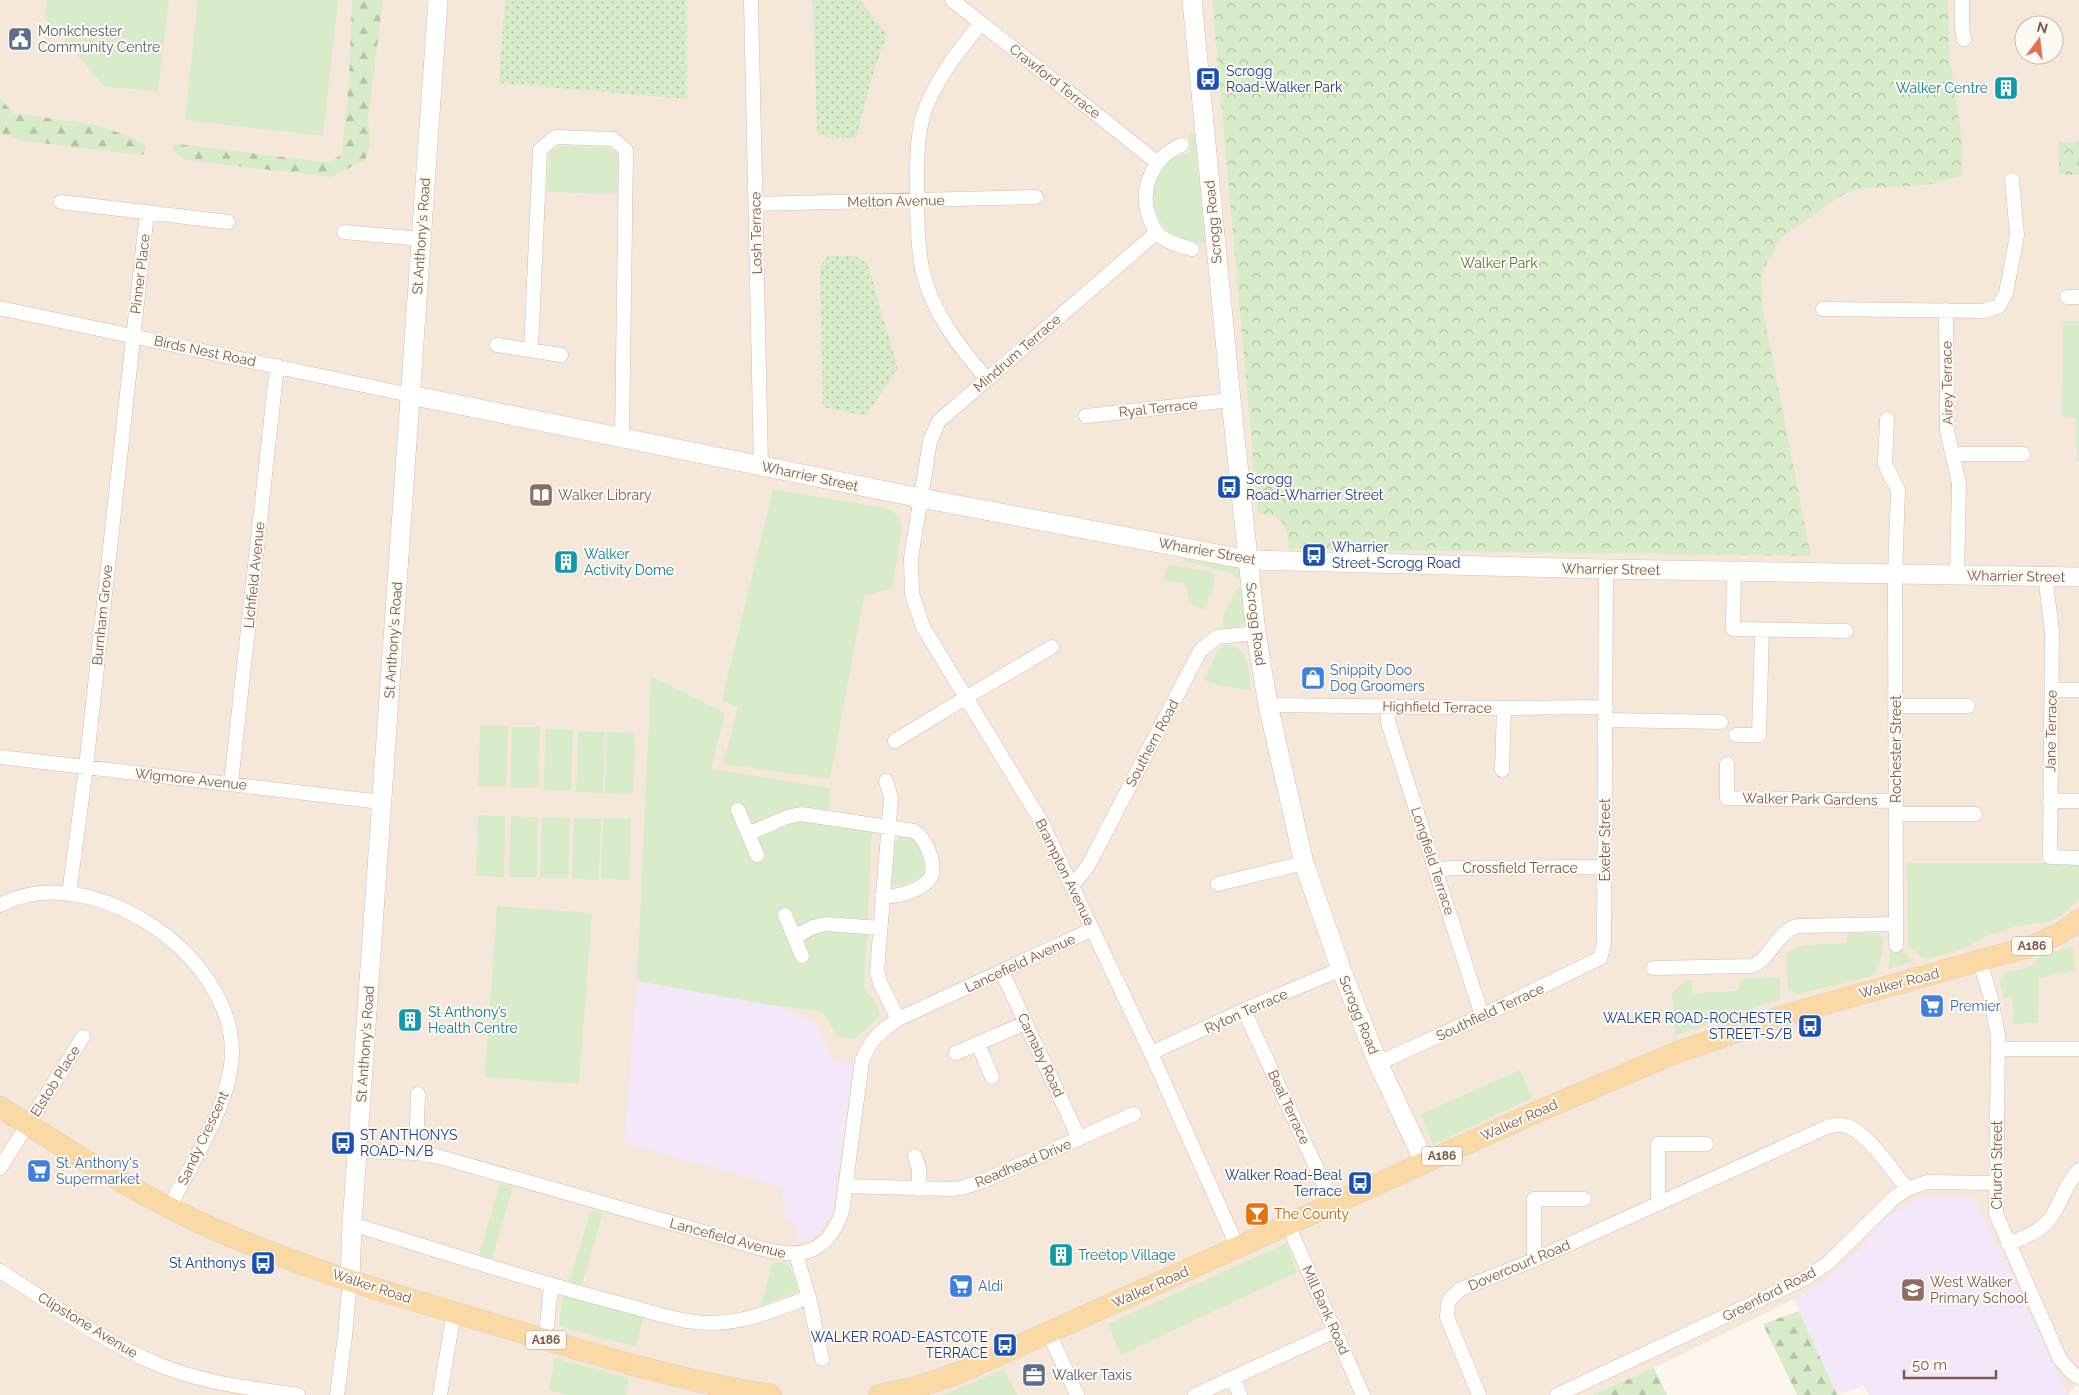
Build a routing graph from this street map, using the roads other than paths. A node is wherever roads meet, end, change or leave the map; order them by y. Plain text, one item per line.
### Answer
1 (438, 0) edge
2 (751, 0) edge
3 (952, 0) edge
4 (1192, 0) edge
5 (1962, 0) edge
6 (981, 23) junction
7 (1964, 39) dead end
8 (1182, 145) dead end
9 (1158, 163) junction
10 (2012, 180) dead end
11 (1036, 197) dead end
12 (917, 200) junction
13 (61, 202) dead end
14 (756, 204) junction
15 (147, 212) junction
16 (228, 222) dead end
17 (344, 232) dead end
18 (1156, 233) junction
19 (421, 239) junction
20 (1192, 249) dead end
21 (0, 308) edge
22 (1823, 309) dead end
23 (1946, 310) junction
24 (133, 336) junction
25 (497, 345) dead end
26 (531, 350) junction
27 (561, 355) dead end
28 (277, 366) junction
29 (987, 379) junction
30 (410, 395) junction
31 (1230, 400) junction
32 (1086, 416) dead end
33 (1888, 419) dead end
34 (622, 438) junction
35 (1953, 454) junction
36 (2023, 454) dead end
37 (760, 466) junction
38 (921, 498) junction
39 (1249, 560) junction
40 (1606, 569) junction
41 (1734, 571) junction
42 (1896, 574) junction
43 (1957, 575) junction
44 (2045, 576) junction
45 (2079, 577) edge
46 (1762, 630) junction
47 (1846, 631) dead end
48 (1256, 633) junction
49 (1052, 648) dead end
50 (2052, 690) junction
51 (2079, 690) edge
52 (965, 698) junction
53 (1268, 705) junction
54 (1388, 706) junction
55 (1896, 706) junction
56 (1968, 706) dead end
57 (1504, 708) junction
58 (1605, 714) junction
59 (1721, 722) dead end
60 (1736, 736) dead end
61 (895, 741) dead end
62 (0, 757) edge
63 (1727, 764) dead end
64 (86, 767) junction
65 (1502, 770) dead end
66 (886, 780) dead end
67 (231, 783) junction
68 (2050, 801) junction
69 (2079, 801) edge
70 (381, 802) junction
71 (1896, 807) junction
72 (738, 810) dead end
73 (1975, 814) dead end
74 (888, 826) junction
75 (748, 834) junction
76 (757, 855) dead end
77 (2079, 858) edge
78 (1304, 863) junction
79 (1604, 868) junction
80 (1436, 870) junction
81 (1218, 884) dead end
82 (1072, 886) junction
83 (69, 894) junction
84 (882, 896) junction
85 (0, 905) edge
86 (785, 915) dead end
87 (2079, 920) edge
88 (1896, 924) junction
89 (880, 928) junction
90 (1093, 929) junction
91 (794, 937) junction
92 (1896, 945) dead end
93 (802, 956) dead end
94 (1600, 958) joint
95 (1980, 962) junction
96 (1653, 968) dead end
97 (1341, 969) junction
98 (1002, 972) junction
99 (1244, 1010) junction
100 (1482, 1016) junction
101 (898, 1019) junction
102 (1025, 1023) junction
103 (83, 1037) dead end
104 (978, 1044) junction
105 (1998, 1049) junction
106 (2079, 1049) edge
107 (956, 1053) dead end
108 (1151, 1053) junction
109 (1378, 1063) junction
110 (992, 1077) dead end
111 (418, 1094) dead end
112 (0, 1108) edge
113 (1134, 1114) dead end
114 (28, 1125) junction
115 (1079, 1138) junction
116 (1706, 1144) dead end
117 (358, 1151) junction
118 (416, 1153) junction
119 (915, 1156) dead end
120 (1425, 1163) junction
121 (0, 1168) edge
122 (2079, 1170) edge
123 (1995, 1183) junction
124 (846, 1186) junction
125 (1908, 1188) junction
126 (919, 1189) junction
127 (1584, 1199) dead end
128 (1658, 1203) junction
129 (1332, 1204) junction
130 (169, 1208) junction
131 (352, 1224) junction
132 (1288, 1225) junction
133 (2008, 1244) junction
134 (1238, 1248) junction
135 (796, 1255) junction
136 (1534, 1260) junction
137 (0, 1271) edge
138 (350, 1279) junction
139 (551, 1286) junction
140 (809, 1297) junction
141 (454, 1312) junction
142 (547, 1325) dead end
143 (1335, 1331) junction
144 (1049, 1333) junction
145 (822, 1359) dead end
146 (2079, 1377) edge
147 (1233, 1378) junction
148 (298, 1395) edge
149 (337, 1395) edge
150 (440, 1395) edge
151 (771, 1395) edge
152 (879, 1395) edge
153 (1077, 1395) edge
154 (1195, 1395) edge
155 (1240, 1395) edge
156 (1363, 1395) edge
157 (1479, 1395) edge
158 (1558, 1395) edge

1 - 19 street, St Anthony's Road
2 - 14 street, Losh Terrace
3 - 6 street, Crawford Terrace
4 - 31 street, Scrogg Road
5 - 7 street
6 - 9 street, Crawford Terrace
6 - 12 street
8 - 9 street
9 - 18 street
10 - 23 street
11 - 12 street, Melton Avenue
12 - 14 street, Melton Avenue
12 - 29 street
13 - 15 street
14 - 37 street, Losh Terrace
15 - 16 street
15 - 24 street, Pinner Place
17 - 19 street
18 - 20 street, Scrogg Road
18 - 29 street, Mindrum Terrace
19 - 30 street, St Anthony's Road
21 - 24 street, Birds Nest Road
22 - 23 street
23 - 35 street, Airey Terrace
24 - 28 street, Birds Nest Road
24 - 64 street, Burnham Grove
25 - 26 street
26 - 27 street
26 - 34 street
28 - 30 street, Birds Nest Road
28 - 67 street, Lichfield Avenue
29 - 38 street, Mindrum Terrace
30 - 34 street, Wharrier Street
30 - 70 street, St Anthony's Road
31 - 32 street, Ryal Terrace
31 - 39 street, Scrogg Road
33 - 42 street, Rochester Street
34 - 37 street, Wharrier Street
35 - 36 street
35 - 43 street, Airey Terrace
37 - 38 street, Wharrier Street
38 - 39 street, Wharrier Street
38 - 52 street, Brampton Avenue
39 - 40 street, Wharrier Street
39 - 48 street, Scrogg Road
40 - 41 street, Wharrier Street
40 - 58 street, Exeter Street
41 - 42 street, Wharrier Street
41 - 46 street
42 - 43 street, Wharrier Street
42 - 55 street, Rochester Street
43 - 44 street, Wharrier Street
44 - 45 street, Wharrier Street
44 - 50 street, Jane Terrace
46 - 47 street
46 - 60 street
48 - 53 street, Scrogg Road
48 - 82 street, Southern Road
49 - 52 street
50 - 51 street
50 - 68 street, Jane Terrace
52 - 61 street
52 - 82 street, Brampton Avenue
53 - 54 street, Highfield Terrace
53 - 78 street, Scrogg Road
54 - 57 street, Highfield Terrace
54 - 80 street, Longfield Terrace
55 - 56 street
55 - 71 street, Rochester Street
57 - 58 street, Highfield Terrace
57 - 65 street
58 - 59 street
58 - 79 street, Exeter Street
62 - 64 street, Wigmore Avenue
63 - 71 street, Walker Park Gardens
64 - 67 street, Wigmore Avenue
64 - 83 street, Burnham Grove
66 - 74 street
67 - 70 street, Wigmore Avenue
68 - 69 street
68 - 77 street, Jane Terrace
70 - 117 street, St Anthony's Road
71 - 73 street
71 - 88 street, Rochester Street
72 - 75 street
74 - 75 street
74 - 84 street
74 - 84 street
75 - 76 street
78 - 81 street
78 - 97 street, Scrogg Road
79 - 80 street, Crossfield Terrace
79 - 94 street, Exeter Street
80 - 100 street, Longfield Terrace
82 - 90 street, Brampton Avenue
83 - 85 street, Sandy Crescent
83 - 130 street, Sandy Crescent
84 - 89 street
86 - 91 street
87 - 95 main road, A186
88 - 92 street, Rochester Street
88 - 96 street
89 - 91 street
89 - 101 street
90 - 98 street, Lancefield Avenue
90 - 108 street, Brampton Avenue
91 - 93 street
94 - 100 street, Southfield Terrace
95 - 105 street, Church Street
95 - 120 main road, Walker Road / A186
97 - 99 street, Ryton Terrace
97 - 109 street, Scrogg Road
98 - 101 street, Lancefield Avenue
98 - 102 street, Carnaby Road
99 - 108 street, Ryton Terrace
99 - 129 street, Beal Terrace
100 - 109 street, Southfield Terrace
101 - 124 street, Lancefield Avenue
102 - 104 street
102 - 115 street, Carnaby Road
103 - 114 street, Elstob Place
104 - 107 street
104 - 110 street
105 - 106 street
105 - 123 street, Church Street
108 - 134 street, Brampton Avenue
109 - 120 street, Scrogg Road
111 - 118 street
112 - 114 main road, Walker Road / A186
113 - 115 street, Readhead Drive
114 - 121 street, Elstob Place
114 - 130 main road, Walker Road / A186
115 - 126 street, Readhead Drive
116 - 128 street
117 - 118 street, Lancefield Avenue
117 - 131 street, St Anthony's Road
118 - 135 street, Lancefield Avenue
119 - 126 street
120 - 129 main road, Walker Road / A186
122 - 133 street
123 - 125 street, Greenford Road
123 - 133 street, Church Street
124 - 126 street, Readhead Drive
124 - 135 street, Lancefield Avenue
125 - 128 street, Dovercourt Road
125 - 158 street, Greenford Road
127 - 136 street
128 - 136 street, Dovercourt Road
129 - 132 main road, Walker Road / A186
130 - 138 main road, Walker Road / A186
131 - 138 street, St Anthony's Road
131 - 139 street
132 - 134 main road, Walker Road / A186
132 - 143 street, Mill Bank Road
133 - 146 street, Church Street
134 - 144 main road, Walker Road / A186
135 - 140 street
136 - 157 street, Dovercourt Road
137 - 148 street, Clipstone Avenue
138 - 141 main road, Walker Road / A186
138 - 149 street
139 - 140 street
139 - 142 street
140 - 145 street
141 - 150 street
141 - 151 main road, Walker Road / A186
143 - 147 street
143 - 156 street, Mill Bank Road
144 - 152 main road, Walker Road / A186
144 - 153 street
147 - 154 street
147 - 155 street

